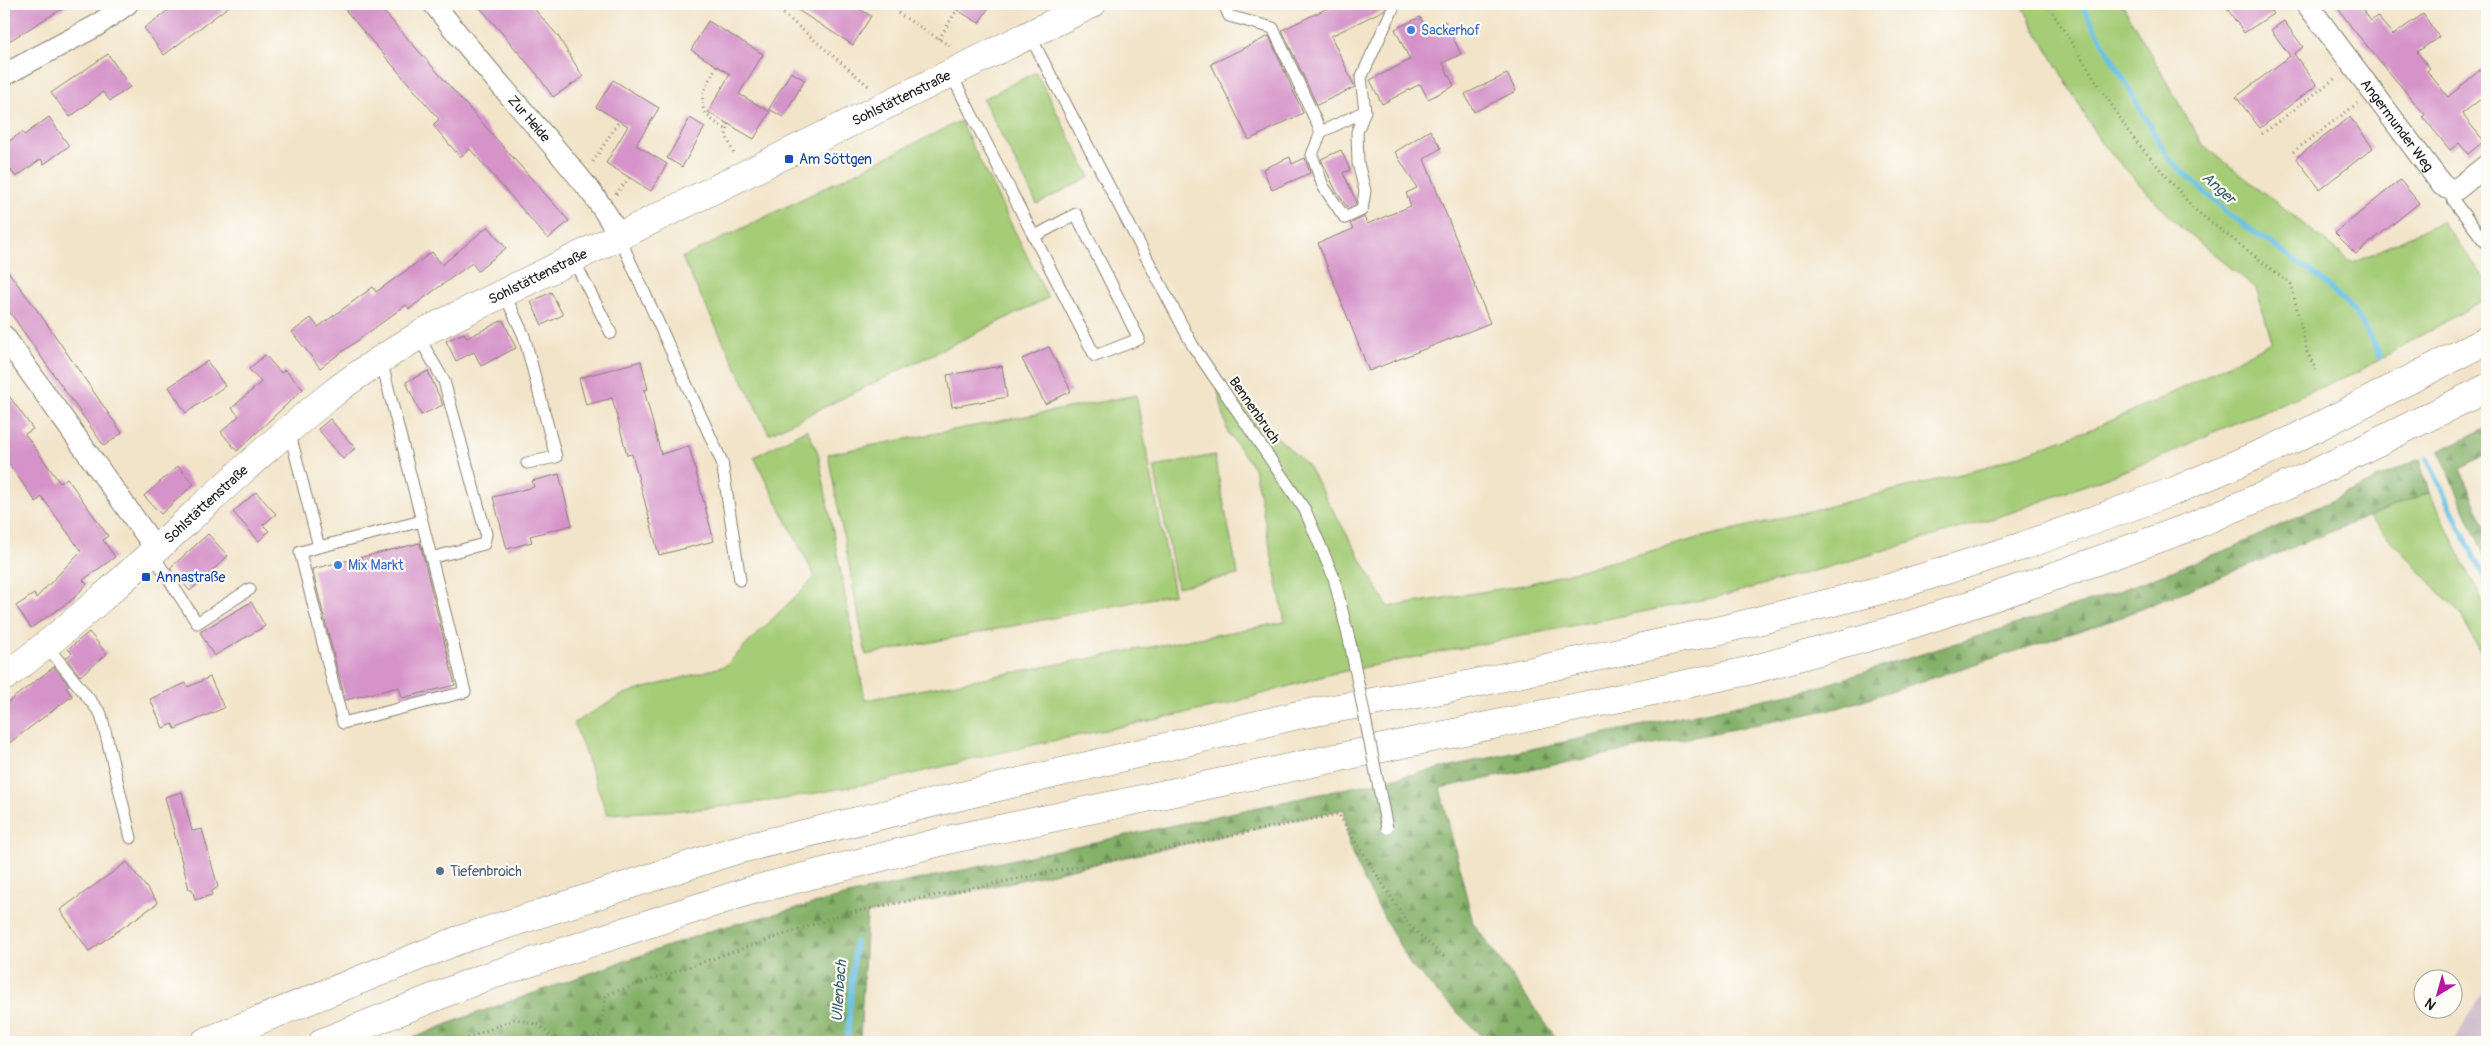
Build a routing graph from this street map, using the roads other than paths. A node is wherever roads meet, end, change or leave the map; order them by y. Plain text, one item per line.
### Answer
1 (127, 4) edge
2 (434, 4) edge
3 (1092, 4) edge
4 (1224, 4) edge
5 (1394, 4) edge
6 (2307, 4) edge
7 (1030, 34) junction
8 (963, 68) junction
9 (4, 75) edge
10 (1365, 112) junction
11 (1321, 132) junction
12 (2487, 165) edge
13 (2452, 190) junction
14 (1035, 236) junction
15 (619, 237) junction
16 (2487, 245) edge
17 (573, 259) junction
18 (504, 293) junction
19 (610, 333) dead end
20 (4, 336) edge
21 (418, 336) junction
22 (2487, 340) edge
23 (380, 360) junction
24 (2482, 392) edge
25 (289, 430) junction
26 (527, 463) dead end
27 (422, 521) junction
28 (319, 547) junction
29 (154, 551) junction
30 (431, 558) junction
31 (740, 580) dead end
32 (250, 589) dead end
33 (46, 645) junction
34 (4, 677) edge
35 (1387, 828) dead end
36 (131, 838) dead end
37 (205, 1042) edge
38 (323, 1042) edge

1 - 9 street
2 - 15 street, Zur Heide
3 - 7 main road, Sohlstättenstraße
4 - 11 lane
5 - 10 lane
6 - 13 street, Angermunder Weg
7 - 8 main road, Sohlstättenstraße
7 - 35 lane, Bennenbruch, bridge
8 - 14 lane
8 - 15 main road, Sohlstättenstraße
10 - 11 lane
10 - 11 lane
12 - 13 street
13 - 16 lane, Angermunder Weg
14 - 14 lane
15 - 17 main road, Sohlstättenstraße
15 - 31 lane
17 - 18 main road, Sohlstättenstraße
17 - 19 lane
18 - 21 main road, Sohlstättenstraße
18 - 26 lane
20 - 29 street
21 - 23 main road, Sohlstättenstraße
21 - 30 lane
22 - 37 main road
23 - 25 main road, Sohlstättenstraße
23 - 27 lane
24 - 38 main road
25 - 28 lane
25 - 29 main road, Sohlstättenstraße
27 - 28 lane
27 - 30 lane
28 - 30 lane
29 - 32 lane
29 - 33 main road, Sohlstättenstraße
33 - 34 main road, Sohlstättenstraße
33 - 36 lane

